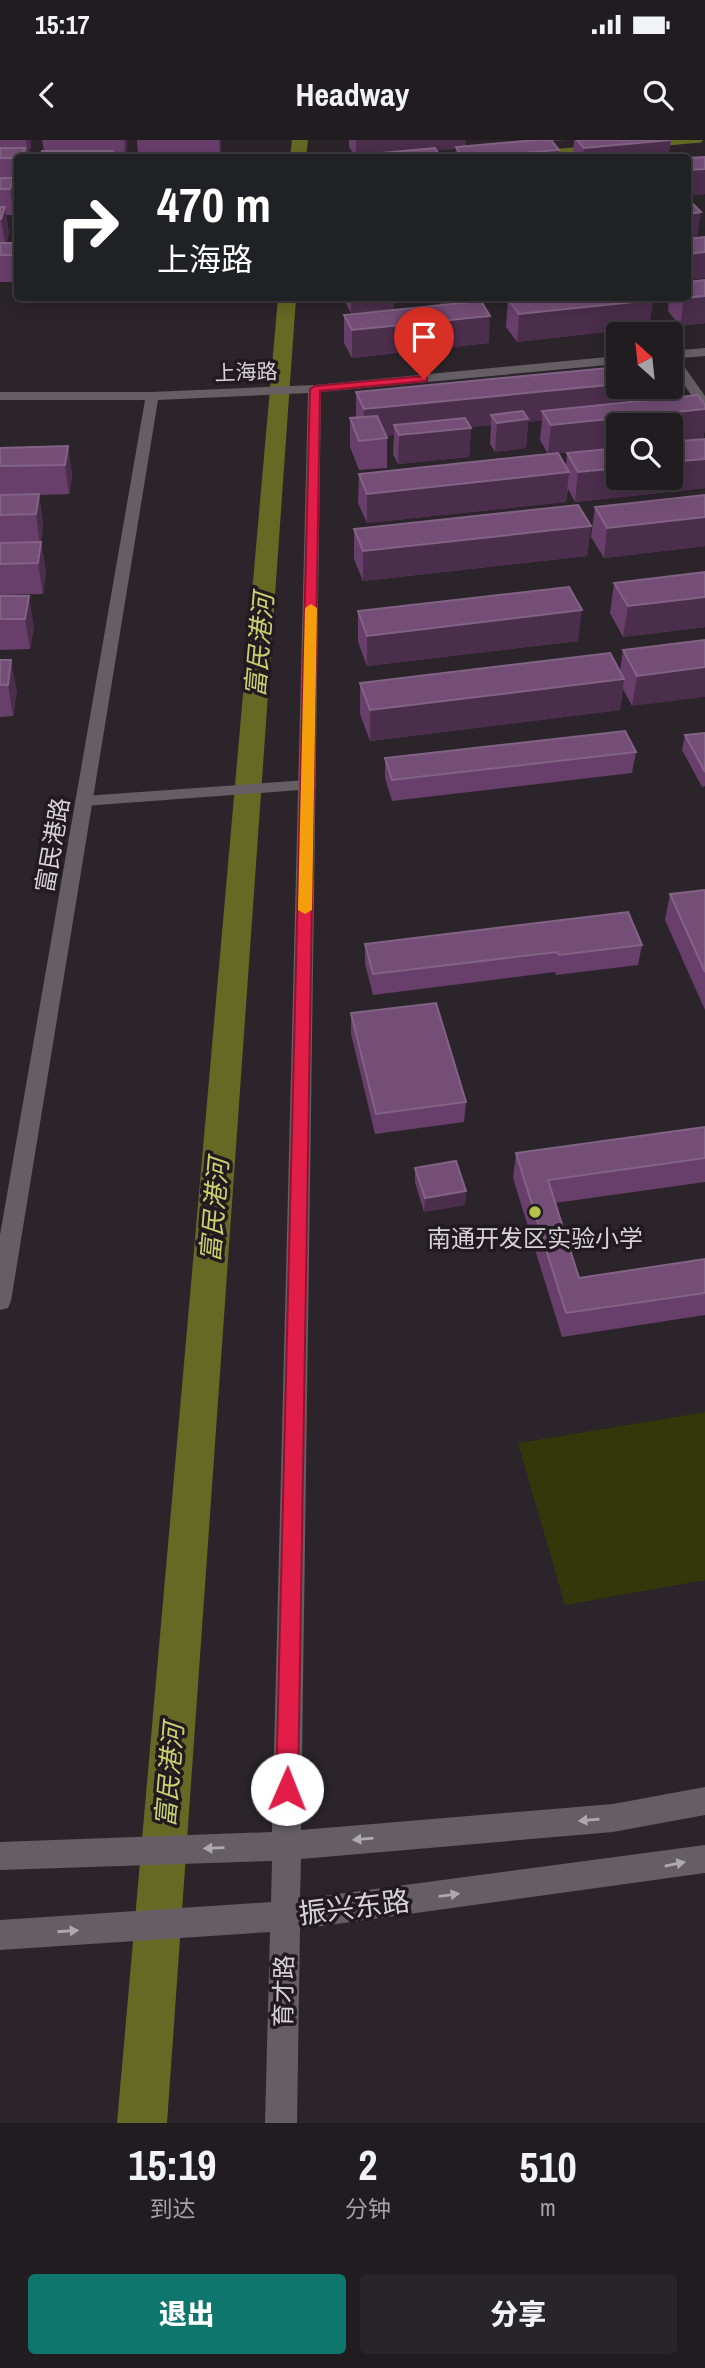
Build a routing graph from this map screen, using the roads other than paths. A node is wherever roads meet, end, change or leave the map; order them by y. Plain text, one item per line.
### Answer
1 (705, 352) edge
2 (683, 354) edge
3 (606, 361) edge
4 (683, 374) edge
5 (314, 389) junction
6 (0, 396) edge
7 (152, 396) junction
8 (705, 405) edge
9 (306, 785) junction
10 (84, 801) junction
11 (6, 1228) edge
12 (0, 1301) edge
13 (705, 1801) edge
14 (284, 1845) junction
15 (0, 1856) edge
16 (705, 1859) edge
17 (283, 1916) junction
18 (0, 1935) edge
19 (281, 2123) edge

1 - 2 street
3 - 5 street, 上海路
4 - 8 street
5 - 7 street, 上海路
5 - 9 street, 育才路
6 - 7 street, 上海路
7 - 10 street, 富民港路
9 - 10 street
9 - 14 street, 育才路
10 - 11 street, 富民港路
11 - 12 street, 富民港路
13 -> 14 street
14 -> 15 street
14 - 17 street, 育才路
17 -> 16 street, 振兴东路
18 -> 17 street, 振兴东路
17 - 19 street, 育才路

